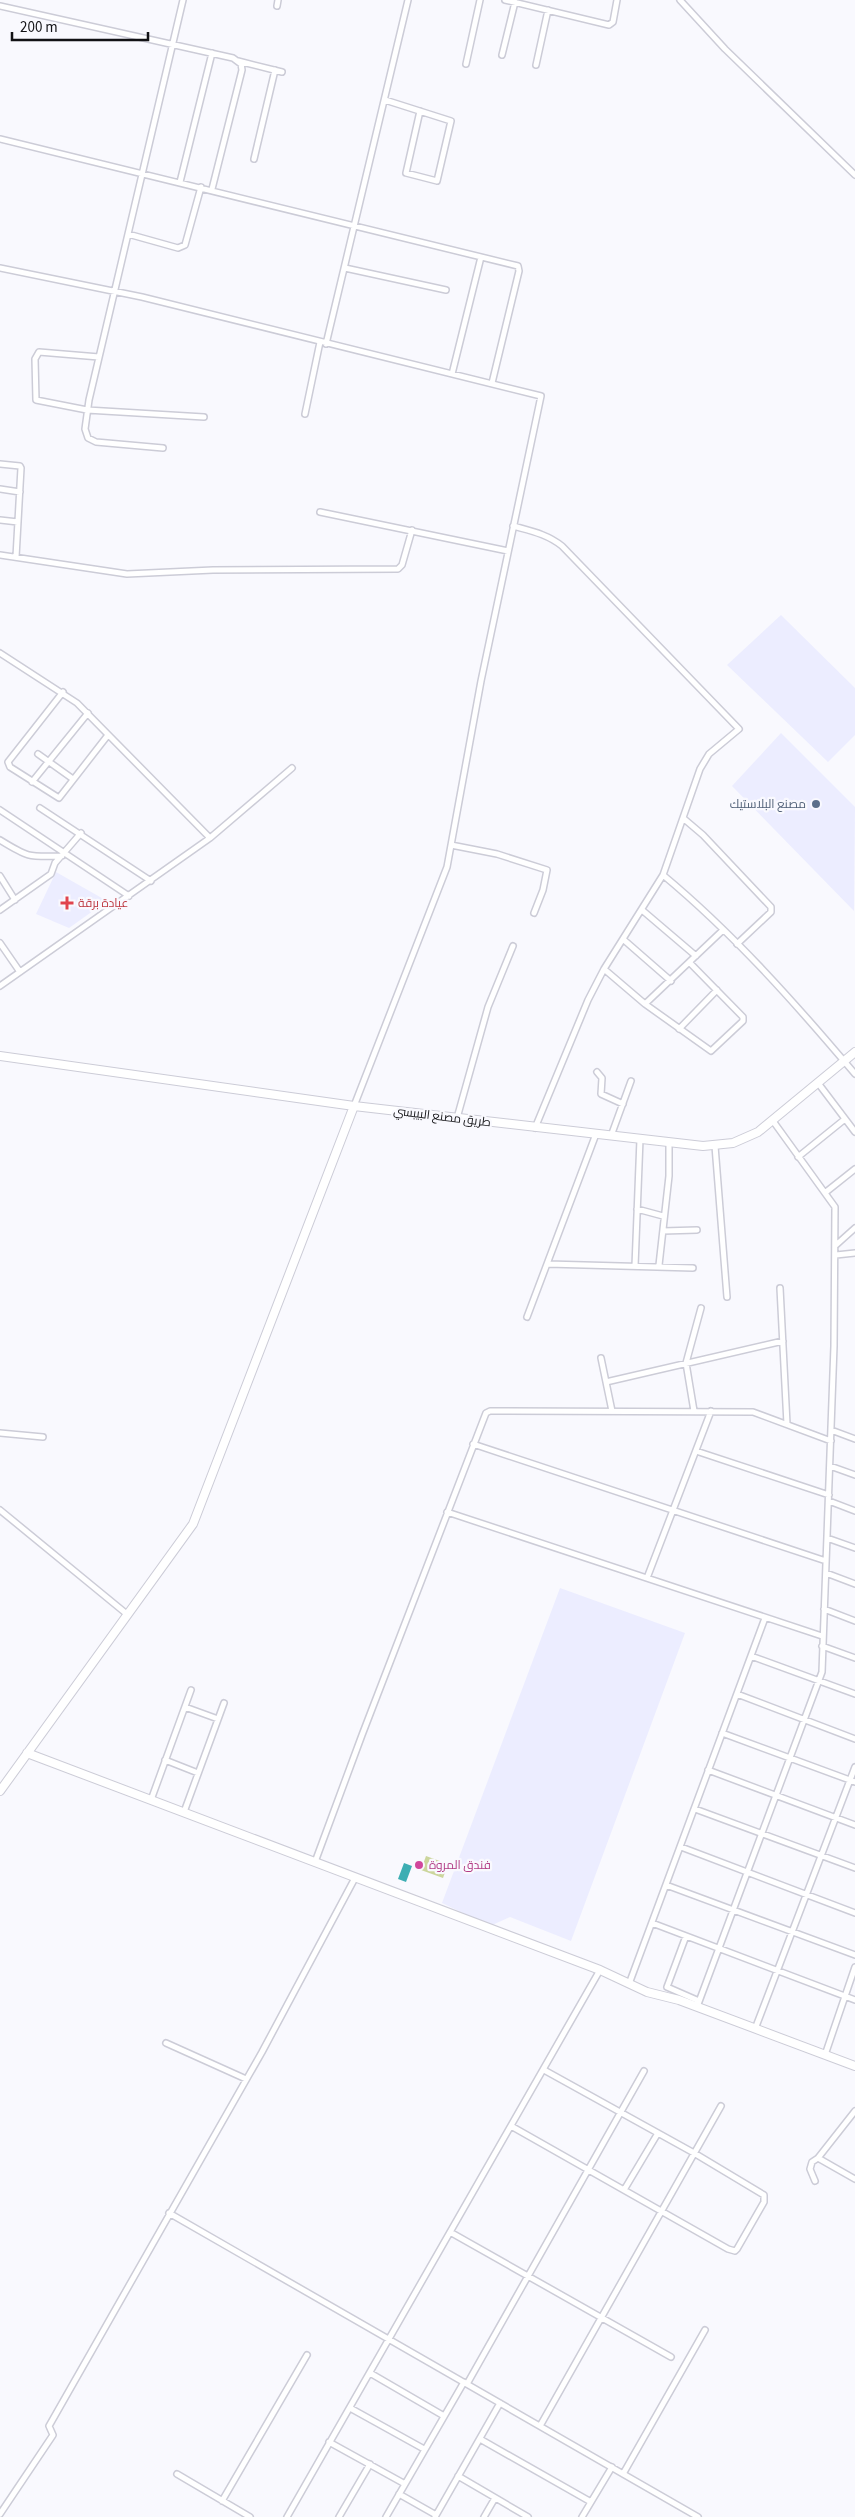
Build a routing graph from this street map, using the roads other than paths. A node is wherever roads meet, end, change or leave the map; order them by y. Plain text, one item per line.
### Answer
1 (183, 0) edge
2 (408, 0) edge
3 (480, 0) edge
4 (505, 0) edge
5 (617, 0) edge
6 (680, 0) edge
7 (515, 2) junction
8 (0, 6) edge
9 (548, 10) junction
10 (172, 45) junction
11 (212, 53) junction
12 (502, 55) dead end
13 (238, 61) junction
14 (466, 64) dead end
15 (536, 65) dead end
16 (275, 70) junction
17 (282, 72) dead end
18 (384, 100) junction
19 (420, 111) junction
20 (0, 139) edge
21 (254, 159) dead end
22 (142, 173) junction
23 (855, 175) edge
24 (180, 182) junction
25 (201, 187) junction
26 (212, 190) junction
27 (355, 225) junction
28 (128, 234) junction
29 (481, 256) junction
30 (0, 268) edge
31 (345, 268) junction
32 (446, 290) dead end
33 (116, 292) junction
34 (320, 342) junction
35 (326, 344) junction
36 (99, 357) junction
37 (452, 374) junction
38 (492, 383) junction
39 (87, 410) junction
40 (305, 414) dead end
41 (204, 417) dead end
42 (163, 448) dead end
43 (0, 464) edge
44 (0, 489) edge
45 (20, 492) junction
46 (320, 512) dead end
47 (0, 520) edge
48 (18, 522) junction
49 (513, 526) junction
50 (412, 530) junction
51 (508, 551) junction
52 (0, 554) edge
53 (16, 557) junction
54 (0, 653) edge
55 (63, 692) junction
56 (88, 713) junction
57 (108, 734) junction
58 (38, 754) dead end
59 (48, 761) junction
60 (292, 768) dead end
61 (73, 779) junction
62 (32, 782) junction
63 (40, 808) dead end
64 (0, 810) edge
65 (682, 818) junction
66 (81, 833) junction
67 (210, 838) junction
68 (0, 840) edge
69 (451, 845) junction
70 (64, 854) junction
71 (663, 875) junction
72 (0, 876) edge
73 (151, 880) junction
74 (129, 896) junction
75 (15, 900) junction
76 (0, 910) edge
77 (642, 910) junction
78 (534, 913) dead end
79 (723, 930) junction
80 (624, 940) junction
81 (0, 943) edge
82 (737, 944) junction
83 (513, 946) dead end
84 (696, 956) junction
85 (690, 963) junction
86 (604, 969) junction
87 (20, 972) junction
88 (671, 981) junction
89 (0, 986) edge
90 (717, 990) junction
91 (645, 1004) junction
92 (679, 1028) junction
93 (855, 1052) edge
94 (0, 1056) edge
95 (844, 1062) junction
96 (597, 1072) dead end
97 (855, 1074) edge
98 (631, 1081) dead end
99 (818, 1083) junction
100 (623, 1104) junction
101 (354, 1106) junction
102 (457, 1118) junction
103 (845, 1118) junction
104 (773, 1121) junction
105 (535, 1128) junction
106 (855, 1132) edge
107 (596, 1134) junction
108 (611, 1136) junction
109 (640, 1139) junction
110 (668, 1142) junction
111 (715, 1146) junction
112 (798, 1157) junction
113 (855, 1168) edge
114 (826, 1192) junction
115 (638, 1209) junction
116 (663, 1216) junction
117 (855, 1228) edge
118 (697, 1230) dead end
119 (663, 1231) junction
120 (836, 1244) junction
121 (855, 1253) edge
122 (836, 1255) junction
123 (548, 1264) junction
124 (635, 1266) junction
125 (659, 1266) junction
126 (693, 1268) dead end
127 (780, 1288) dead end
128 (727, 1297) dead end
129 (701, 1308) dead end
130 (527, 1317) dead end
131 (782, 1341) junction
132 (602, 1358) dead end
133 (686, 1363) junction
134 (606, 1382) junction
135 (612, 1411) junction
136 (694, 1411) junction
137 (711, 1411) junction
138 (787, 1424) junction
139 (831, 1430) junction
140 (0, 1433) edge
141 (43, 1437) dead end
142 (855, 1439) edge
143 (831, 1441) junction
144 (474, 1444) junction
145 (696, 1451) junction
146 (830, 1466) junction
147 (855, 1475) edge
148 (829, 1498) junction
149 (0, 1510) edge
150 (673, 1510) junction
151 (855, 1511) edge
152 (447, 1512) junction
153 (827, 1538) junction
154 (855, 1548) edge
155 (826, 1560) junction
156 (826, 1573) junction
157 (647, 1578) junction
158 (855, 1584) edge
159 (824, 1609) junction
160 (128, 1615) junction
161 (765, 1618) junction
162 (855, 1621) edge
163 (822, 1636) junction
164 (822, 1646) junction
165 (751, 1656) junction
166 (855, 1658) edge
167 (819, 1682) junction
168 (191, 1690) dead end
169 (737, 1694) junction
170 (855, 1694) edge
171 (224, 1703) dead end
172 (185, 1707) junction
173 (218, 1719) junction
174 (805, 1720) junction
175 (722, 1733) junction
176 (855, 1739) edge
177 (27, 1753) junction
178 (790, 1758) junction
179 (165, 1760) junction
180 (855, 1767) edge
181 (708, 1770) junction
182 (198, 1773) junction
183 (852, 1781) edge
184 (0, 1791) edge
185 (776, 1796) junction
186 (151, 1800) junction
187 (695, 1809) junction
188 (184, 1812) junction
189 (836, 1818) junction
190 (855, 1825) edge
191 (762, 1834) junction
192 (681, 1847) junction
193 (822, 1855) junction
194 (315, 1862) junction
195 (855, 1868) edge
196 (748, 1872) junction
197 (355, 1878) junction
198 (666, 1885) junction
199 (808, 1895) junction
200 (733, 1910) junction
201 (855, 1913) edge
202 (652, 1923) junction
203 (794, 1931) junction
204 (686, 1936) junction
205 (719, 1949) junction
206 (855, 1955) edge
207 (855, 1967) edge
208 (600, 1970) junction
209 (779, 1970) junction
210 (628, 1984) junction
211 (845, 1996) junction
212 (855, 2000) edge
213 (698, 2004) junction
214 (755, 2029) junction
215 (166, 2043) dead end
216 (825, 2054) junction
217 (855, 2066) edge
218 (544, 2070) junction
219 (644, 2071) dead end
220 (246, 2079) junction
221 (721, 2106) dead end
222 (620, 2112) junction
223 (855, 2112) edge
224 (511, 2126) junction
225 (658, 2133) junction
226 (694, 2153) junction
227 (818, 2158) junction
228 (589, 2169) junction
229 (855, 2179) edge
230 (816, 2181) dead end
231 (624, 2190) junction
232 (661, 2210) junction
233 (169, 2213) junction
234 (450, 2232) junction
235 (529, 2275) junction
236 (602, 2317) junction
237 (705, 2330) dead end
238 (388, 2339) junction
239 (307, 2355) dead end
240 (672, 2356) dead end
241 (370, 2373) junction
242 (466, 2383) junction
243 (500, 2403) junction
244 (350, 2408) junction
245 (444, 2416) junction
246 (540, 2426) junction
247 (480, 2439) junction
248 (330, 2442) junction
249 (424, 2449) junction
250 (370, 2464) junction
251 (612, 2467) junction
252 (177, 2474) dead end
253 (623, 2474) junction
254 (458, 2476) junction
255 (406, 2484) junction
256 (399, 2494) junction
257 (494, 2498) junction
258 (222, 2501) junction
259 (591, 2502) junction
260 (0, 2514) edge
261 (436, 2516) edge
262 (250, 2517) edge
263 (287, 2517) edge
264 (338, 2517) edge
265 (386, 2517) edge
266 (484, 2517) edge
267 (528, 2517) edge
268 (582, 2517) edge
269 (698, 2517) edge

1 - 10 street
2 - 18 street
3 - 14 street
4 - 7 street
5 - 9 street
6 - 23 street
7 - 9 street
7 - 12 street
8 - 10 street
9 - 15 street
10 - 11 street
10 - 22 street
11 - 13 street
11 - 24 street
13 - 16 street
13 - 26 street
16 - 17 street
16 - 21 street
18 - 19 street
18 - 27 street
19 - 19 street
20 - 22 street
22 - 24 street
22 - 28 street
24 - 25 street
25 - 26 street
25 - 28 street
26 - 27 street
27 - 29 street
27 - 31 street
28 - 33 street
29 - 37 street
29 - 38 street
30 - 33 street
31 - 32 street
31 - 35 street
33 - 34 street
33 - 36 street
34 - 35 street
34 - 40 street
35 - 37 street
36 - 39 street
36 - 39 street
37 - 38 street
38 - 49 street
39 - 41 street
39 - 42 street
43 - 45 street
44 - 45 street
45 - 48 street
46 - 50 street
47 - 48 street
48 - 53 street
49 - 51 street
49 - 65 street
50 - 51 street
50 - 53 street
51 - 69 street
52 - 53 street
54 - 55 street
55 - 56 street
55 - 62 street
56 - 57 street
56 - 59 street
57 - 61 street
57 - 67 street
58 - 59 street
59 - 61 street
59 - 62 street
60 - 67 street
61 - 62 street
63 - 66 street
64 - 70 street
65 - 71 street
65 - 82 street
66 - 70 street
66 - 73 street
67 - 73 street
68 - 70 street
69 - 78 street
69 - 101 street
70 - 74 street
70 - 75 street
71 - 77 street
71 - 79 street
72 - 75 street
73 - 74 street
74 - 87 street
75 - 76 street
77 - 80 street
77 - 84 street
79 - 82 street
79 - 84 street
80 - 86 street
80 - 88 street
81 - 87 street
82 - 95 street
83 - 102 street
84 - 85 street
85 - 88 street
85 - 90 street
86 - 91 street
86 - 105 street
87 - 89 street
88 - 91 street
90 - 92 street
90 - 92 street
91 - 92 street
93 - 95 street, طريق مصنع البيبسي
94 - 101 street, طريق مصنع البيبسي
95 - 97 street
95 - 99 street, طريق مصنع البيبسي
96 - 100 street
98 - 100 street
99 - 103 street
99 - 104 street, طريق مصنع البيبسي
100 - 108 street
101 - 102 street, طريق مصنع البيبسي
101 - 160 street
102 - 105 street, طريق مصنع البيبسي
103 - 106 street
103 - 112 street
104 - 111 street, طريق مصنع البيبسي
104 - 112 street
105 - 107 street, طريق مصنع البيبسي
107 - 108 street, طريق مصنع البيبسي
107 - 123 street
108 - 109 street, طريق مصنع البيبسي
109 - 110 street, طريق مصنع البيبسي
109 - 115 street
110 - 111 street, طريق مصنع البيبسي
110 - 116 street
111 - 128 street
112 - 114 street
113 - 114 street
114 - 120 street
115 - 116 street
115 - 124 street
116 - 119 street
117 - 120 street
118 - 119 street
119 - 125 street
120 - 122 street
121 - 122 street
122 - 139 street
123 - 124 street
123 - 130 street
124 - 125 street
125 - 126 street
127 - 131 street
129 - 133 street
131 - 133 street
131 - 138 street
132 - 134 street
133 - 134 street
133 - 136 street
134 - 135 street
135 - 136 street
135 - 144 street
136 - 137 street
137 - 138 street
137 - 145 street
138 - 143 street
139 - 142 street
139 - 143 street
140 - 141 street
143 - 146 street
144 - 150 street
144 - 152 street
145 - 148 street
145 - 150 street
146 - 147 street
146 - 148 street
148 - 151 street
148 - 153 street
149 - 160 street
150 - 155 street
150 - 157 street
152 - 157 street
152 - 194 street
153 - 154 street
153 - 155 street
155 - 156 street
156 - 158 street
156 - 159 street
157 - 161 street
159 - 162 street
159 - 163 street
160 - 177 street
161 - 163 street
161 - 165 street
163 - 164 street
164 - 166 street
164 - 167 street
165 - 167 street
165 - 169 street
167 - 170 street
167 - 174 street
168 - 172 street
169 - 174 street
169 - 175 street
171 - 173 street
172 - 173 street
172 - 179 street
173 - 182 street
174 - 176 street
174 - 178 street
175 - 178 street
175 - 181 street
177 - 184 street
177 - 186 street
178 - 183 street
178 - 185 street
179 - 182 street
179 - 186 street
180 - 183 street
181 - 185 street
181 - 187 street
182 - 188 street
183 - 189 street
185 - 189 street
185 - 191 street
186 - 188 street
187 - 191 street
187 - 192 street
188 - 194 street
189 - 190 street
189 - 193 street
191 - 193 street
191 - 196 street
192 - 196 street
192 - 198 street
193 - 195 street
193 - 199 street
194 - 197 street
196 - 199 street
196 - 200 street
197 - 208 street
197 - 220 street
198 - 200 street
198 - 202 street
199 - 201 street
199 - 203 street
200 - 203 street
200 - 205 street
202 - 204 street
202 - 210 street
203 - 206 street
203 - 209 street
204 - 205 street
204 - 213 street
205 - 209 street
205 - 213 street
207 - 211 street
208 - 210 street
208 - 218 street
209 - 211 street
209 - 214 street
210 - 213 street
211 - 212 street
211 - 216 street
213 - 214 street
214 - 216 street
215 - 220 street
216 - 217 street
218 - 222 street
218 - 224 street
219 - 222 street
220 - 233 street
221 - 226 street
222 - 225 street
222 - 228 street
223 - 227 street
224 - 228 street
224 - 234 street
225 - 226 street
225 - 231 street
226 - 232 street
226 - 232 street
227 - 229 street
227 - 230 street
228 - 231 street
228 - 235 street
231 - 232 street
232 - 236 street
233 - 238 street
233 - 260 street
234 - 235 street
234 - 238 street
235 - 236 street
235 - 242 street
236 - 240 street
236 - 246 street
237 - 253 street
238 - 241 street
238 - 242 street
239 - 258 street
241 - 244 street
241 - 245 street
242 - 243 street
242 - 245 street
243 - 246 street
243 - 247 street
244 - 248 street
244 - 249 street
245 - 249 street
246 - 251 street
247 - 254 street
247 - 259 street
248 - 250 street
248 - 263 street
249 - 255 street
250 - 255 street
250 - 264 street
251 - 253 street
251 - 259 street
252 - 258 street
253 - 269 street
254 - 257 street
254 - 261 street
255 - 256 street
256 - 261 street
256 - 265 street
257 - 266 street
257 - 267 street
258 - 262 street
259 - 268 street

